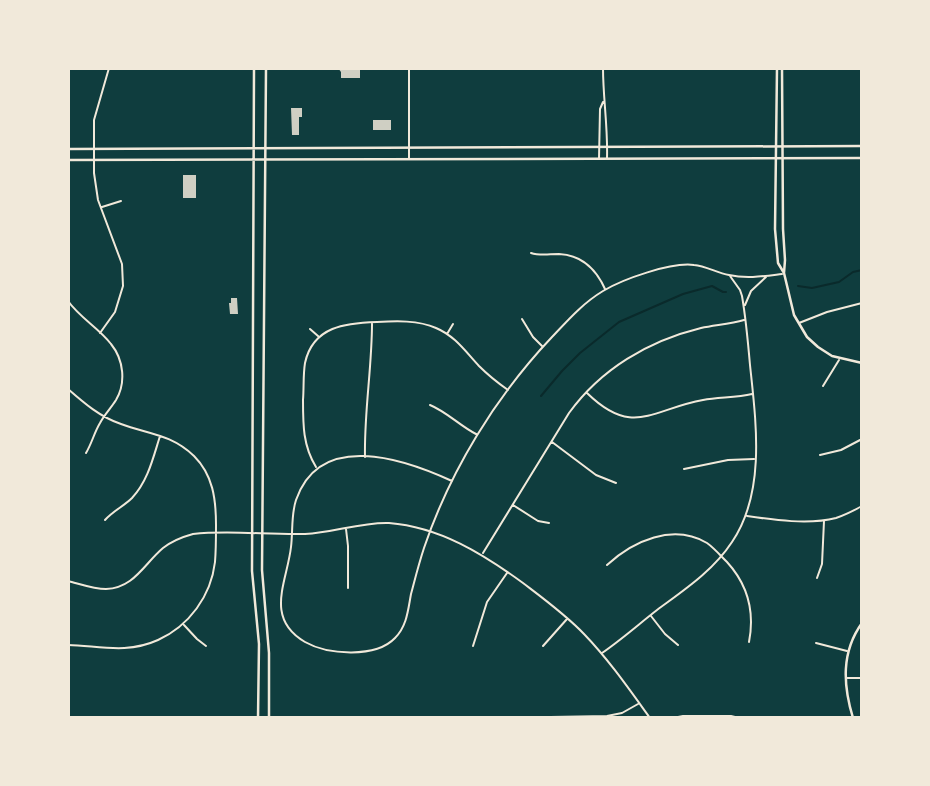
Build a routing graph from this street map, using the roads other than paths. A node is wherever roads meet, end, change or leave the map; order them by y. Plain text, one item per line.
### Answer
1 (108, 68) edge
2 (254, 68) edge
3 (266, 68) edge
4 (409, 68) edge
5 (603, 68) edge
6 (777, 68) edge
7 (782, 68) edge
8 (603, 101) junction
9 (776, 146) junction
10 (783, 146) junction
11 (862, 146) edge
12 (409, 147) junction
13 (600, 147) junction
14 (608, 147) junction
15 (254, 148) junction
16 (266, 148) junction
17 (68, 149) edge
18 (94, 149) junction
19 (776, 158) junction
20 (783, 158) junction
21 (862, 158) edge
22 (68, 159) edge
23 (94, 159) junction
24 (254, 159) junction
25 (266, 159) junction
26 (409, 159) junction
27 (599, 159) junction
28 (607, 159) junction
29 (121, 201) dead end
30 (102, 207) junction
31 (531, 253) dead end
32 (784, 273) junction
33 (729, 275) junction
34 (767, 276) junction
35 (606, 289) junction
36 (68, 302) edge
37 (862, 303) edge
38 (744, 308) junction
39 (522, 319) dead end
40 (745, 320) junction
41 (372, 322) junction
42 (453, 324) dead end
43 (799, 324) junction
44 (310, 330) dead end
45 (100, 333) junction
46 (447, 334) junction
47 (319, 337) junction
48 (543, 346) junction
49 (840, 359) junction
50 (862, 363) edge
51 (823, 386) dead end
52 (68, 389) edge
53 (508, 390) junction
54 (586, 392) junction
55 (753, 394) junction
56 (430, 405) dead end
57 (104, 417) junction
58 (160, 435) junction
59 (477, 435) junction
60 (862, 439) edge
61 (551, 442) junction
62 (86, 453) dead end
63 (820, 456) dead end
64 (365, 457) junction
65 (755, 460) junction
66 (316, 468) junction
67 (684, 470) dead end
68 (452, 481) junction
69 (616, 483) dead end
70 (512, 504) junction
71 (862, 506) edge
72 (745, 516) junction
73 (105, 520) dead end
74 (824, 520) junction
75 (549, 523) dead end
76 (346, 528) junction
77 (430, 532) junction
78 (216, 533) junction
79 (253, 534) junction
80 (263, 534) junction
81 (292, 534) junction
82 (482, 555) junction
83 (721, 556) junction
84 (607, 565) dead end
85 (507, 572) junction
86 (817, 578) dead end
87 (68, 581) edge
88 (348, 588) dead end
89 (651, 615) junction
90 (568, 618) junction
91 (183, 624) junction
92 (862, 624) edge
93 (749, 642) dead end
94 (816, 643) dead end
95 (68, 645) edge
96 (678, 645) dead end
97 (206, 646) dead end
98 (473, 646) dead end
99 (542, 646) dead end
100 (848, 652) junction
101 (602, 653) junction
102 (845, 678) junction
103 (862, 678) edge
104 (639, 704) junction
105 (852, 717) edge
106 (258, 718) edge
107 (269, 718) edge
108 (496, 718) edge
109 (649, 718) edge
110 (673, 718) edge
111 (739, 718) edge
112 (845, 718) edge

1 - 18 street
2 - 15 main road
3 - 16 main road
4 - 12 street
5 - 8 street
6 - 9 main road
7 - 10 main road
8 - 13 street
8 - 14 street
9 - 10 main road
9 - 14 main road
9 - 19 main road
10 - 11 main road
10 - 20 main road
12 - 13 main road
12 - 16 main road
12 - 26 street
13 - 14 main road
13 - 27 street
14 - 28 street
15 - 16 main road
15 - 18 main road
15 - 24 main road
16 - 25 main road
17 - 18 main road
18 - 23 street
19 - 20 main road
19 - 28 main road
19 - 32 main road
20 - 21 main road
20 - 32 main road
22 - 23 main road
23 - 24 main road
23 - 30 street
24 - 25 main road
24 - 79 main road
25 - 26 main road
25 - 80 main road
26 - 27 main road
27 - 28 main road
29 - 30 street
30 - 45 street
31 - 35 street
32 - 34 street
32 - 43 main road
33 - 34 street
33 - 35 street
33 - 38 street
34 - 38 street
35 - 48 street
36 - 45 street
37 - 43 street
38 - 40 street
39 - 48 street
40 - 54 street
40 - 55 street
41 - 46 street
41 - 47 street
41 - 64 street
42 - 46 street
43 - 49 main road
44 - 47 street
45 - 57 street
46 - 53 street
47 - 66 street
48 - 53 street
49 - 50 main road
49 - 51 street
52 - 57 street
53 - 59 street
54 - 55 street
54 - 61 street
55 - 65 street
56 - 59 street
57 - 58 street
57 - 62 street
58 - 73 street
58 - 78 street
59 - 68 street
60 - 63 street
61 - 69 street
61 - 70 street
64 - 66 street
64 - 68 street
65 - 67 street
65 - 72 street
66 - 81 street
68 - 77 street
70 - 75 street
70 - 82 street
71 - 74 street
72 - 74 street
72 - 83 street
74 - 86 street
76 - 77 street
76 - 81 street
76 - 88 street
77 - 81 street
77 - 82 street
78 - 79 street
78 - 87 street
78 - 91 street
79 - 80 street
79 - 106 main road
80 - 81 street
80 - 107 main road
82 - 85 street
83 - 84 street
83 - 89 street
83 - 93 street
85 - 90 street
85 - 98 street
89 - 96 street
89 - 101 street
90 - 99 street
90 - 101 street
91 - 95 street
91 - 97 street
92 - 100 main road
94 - 100 street
100 - 102 main road
101 - 104 street
102 - 103 street
102 - 105 main road
104 - 108 street
104 - 109 street
105 - 112 street
110 - 111 street

